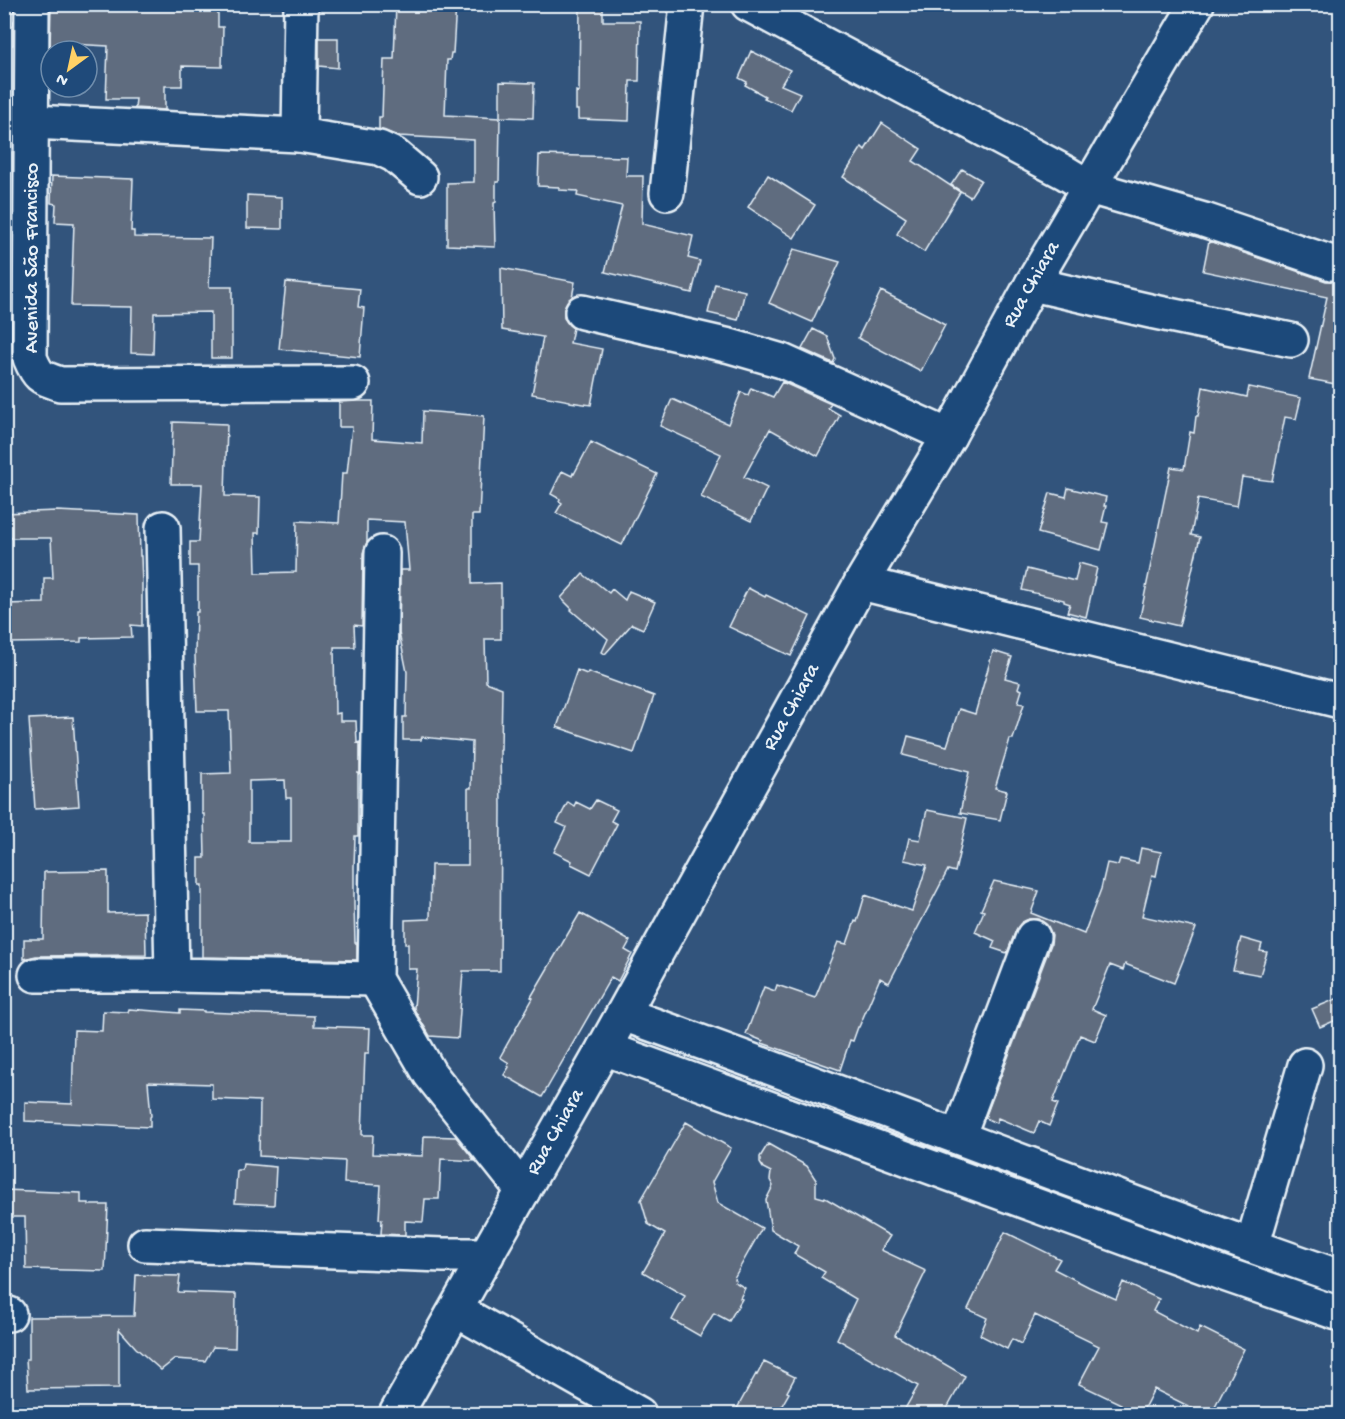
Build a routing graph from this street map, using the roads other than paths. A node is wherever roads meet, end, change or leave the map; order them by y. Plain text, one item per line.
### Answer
1 (32, 4) edge
2 (301, 4) edge
3 (687, 4) edge
4 (748, 4) edge
5 (1197, 4) edge
6 (32, 122) junction
7 (299, 135) junction
8 (420, 177) dead end
9 (1089, 187) junction
10 (667, 193) dead end
11 (1332, 263) dead end
12 (1032, 284) junction
13 (582, 312) dead end
14 (1291, 340) dead end
15 (353, 383) dead end
16 (949, 435) junction
17 (163, 528) dead end
18 (382, 553) dead end
19 (861, 583) junction
20 (1341, 701) edge
21 (1034, 937) dead end
22 (36, 975) dead end
23 (172, 975) junction
24 (375, 979) junction
25 (622, 1014) junction
26 (604, 1048) junction
27 (1305, 1065) dead end
28 (958, 1137) junction
29 (523, 1191) junction
30 (145, 1244) dead end
31 (1252, 1246) junction
32 (487, 1256) junction
33 (1341, 1277) edge
34 (456, 1310) junction
35 (1341, 1314) edge
36 (396, 1414) edge
37 (639, 1414) edge

1 - 6 street, Avenida São Francisco
2 - 7 street
3 - 10 street
4 - 9 street
5 - 9 street, Rua Chiara
6 - 7 street
6 - 15 street, Avenida São Francisco
7 - 8 street
9 - 11 street
9 - 12 street, Rua Chiara
12 - 14 street
12 - 16 street, Rua Chiara
13 - 16 street
16 - 19 street, Rua Chiara
17 - 23 street
18 - 24 street
19 - 20 street
19 - 25 street, Rua Chiara
21 - 28 street
22 - 23 street
23 - 24 street
24 - 29 street
25 - 26 street, Rua Chiara
25 - 28 street
26 - 29 street, Rua Chiara
26 - 35 street
27 - 31 street
28 - 31 street
29 - 32 street, Rua Chiara
30 - 32 street
31 - 33 street
32 - 34 street, Rua Chiara
34 - 36 street, Rua Chiara
34 - 37 street

